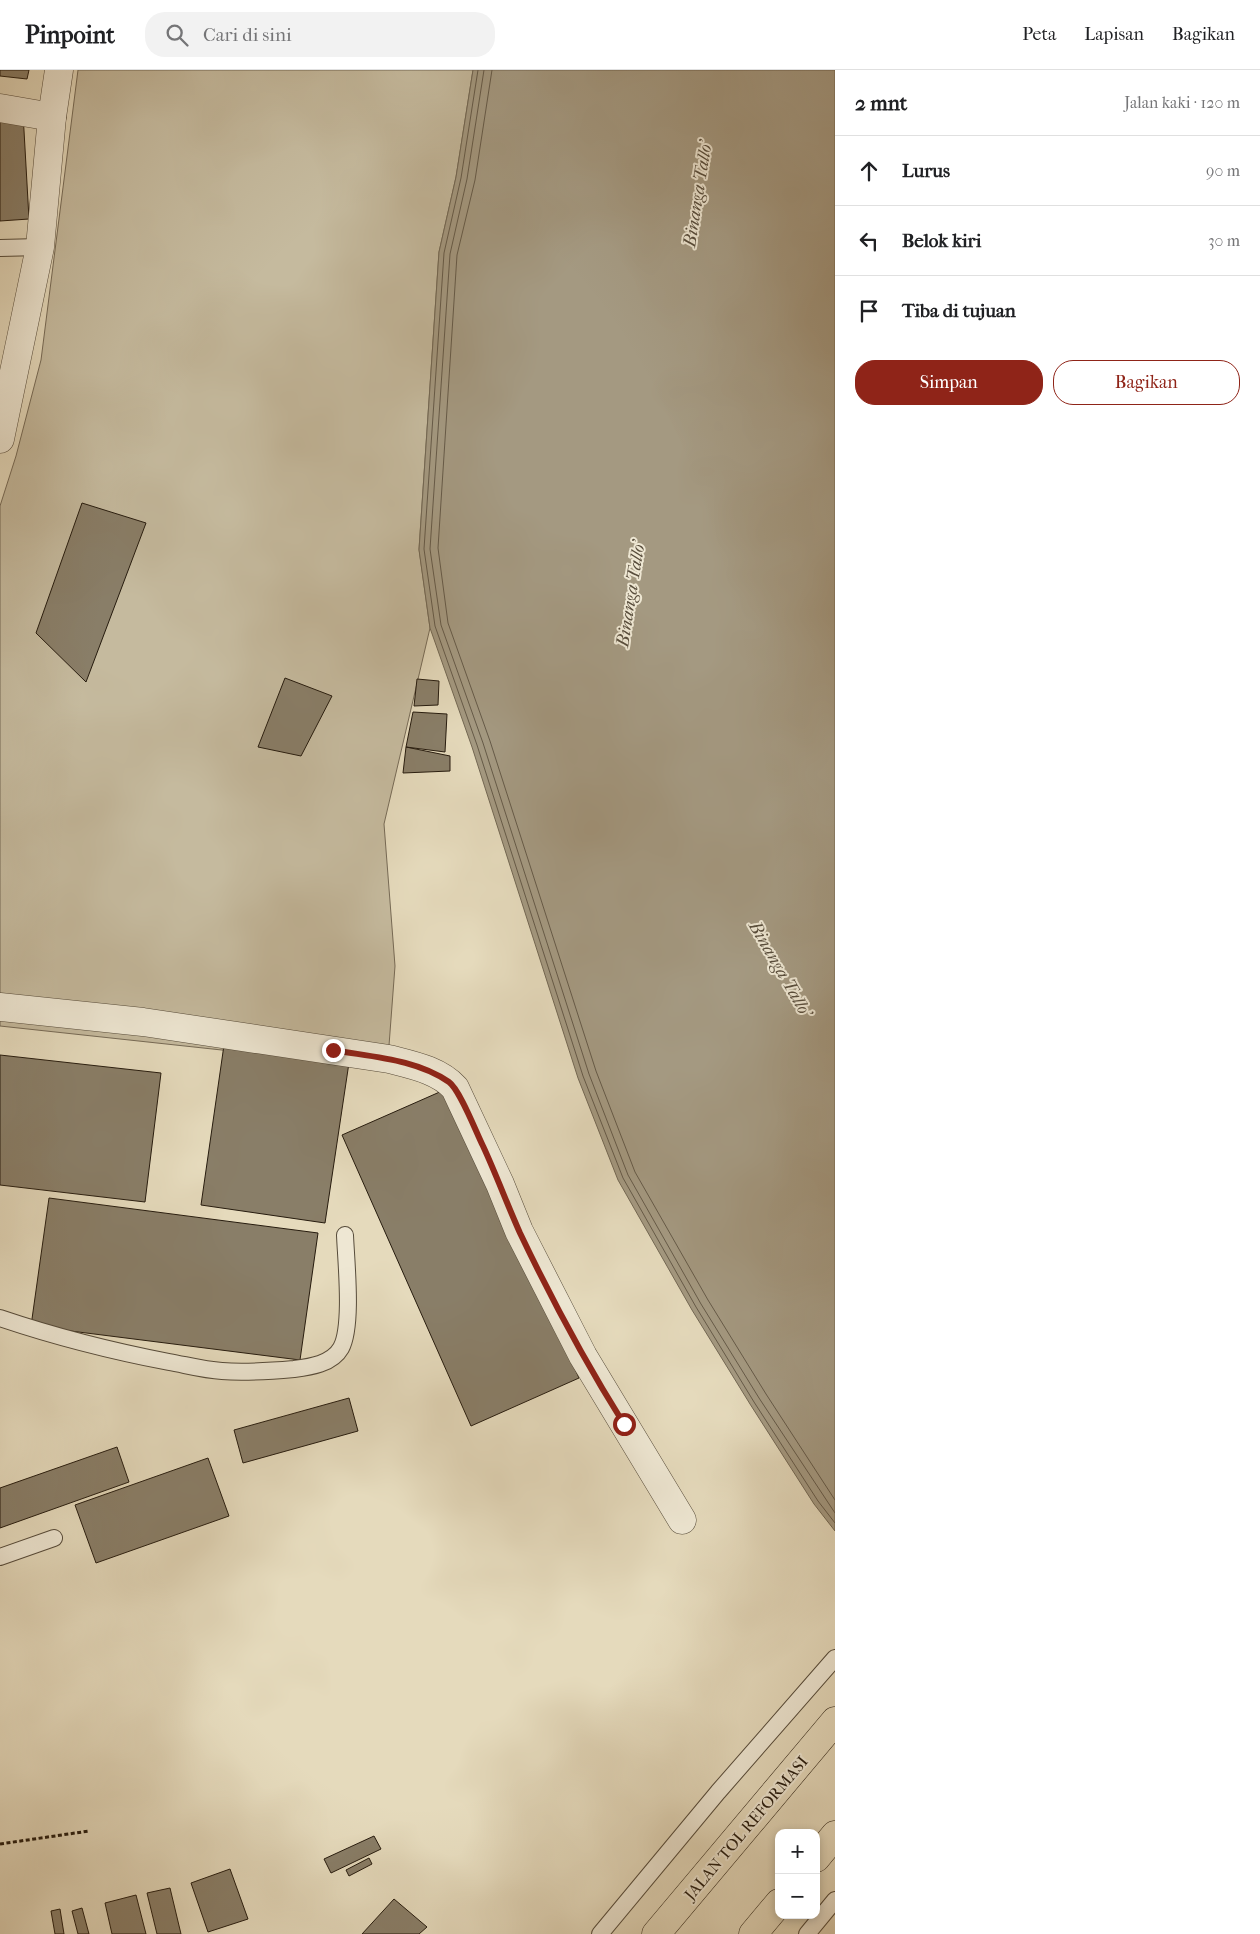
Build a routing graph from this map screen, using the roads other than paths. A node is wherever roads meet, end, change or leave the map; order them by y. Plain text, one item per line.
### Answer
1 (59, 70) edge
2 (0, 108) edge
3 (52, 117) junction
4 (40, 246) junction
5 (0, 248) edge
6 (0, 439) edge
7 (0, 1007) edge
8 (345, 1235) dead end
9 (0, 1318) edge
10 (682, 1520) dead end
11 (54, 1538) dead end
12 (0, 1557) edge
13 (835, 1658) edge
14 (835, 1722) edge
15 (835, 1835) edge
16 (820, 1853) edge
17 (835, 1900) edge
18 (775, 1908) edge
19 (600, 1934) edge
20 (656, 1934) edge
21 (753, 1934) edge
22 (806, 1934) edge

1 - 3 street
2 - 3 street
3 - 4 street
4 - 5 lane
4 - 6 street
7 - 10 street
8 - 9 lane
11 - 12 lane
13 - 19 lane
14 - 20 highway, JALAN TOL REFORMASI
15 - 16 highway
17 - 22 lane
18 - 21 highway

